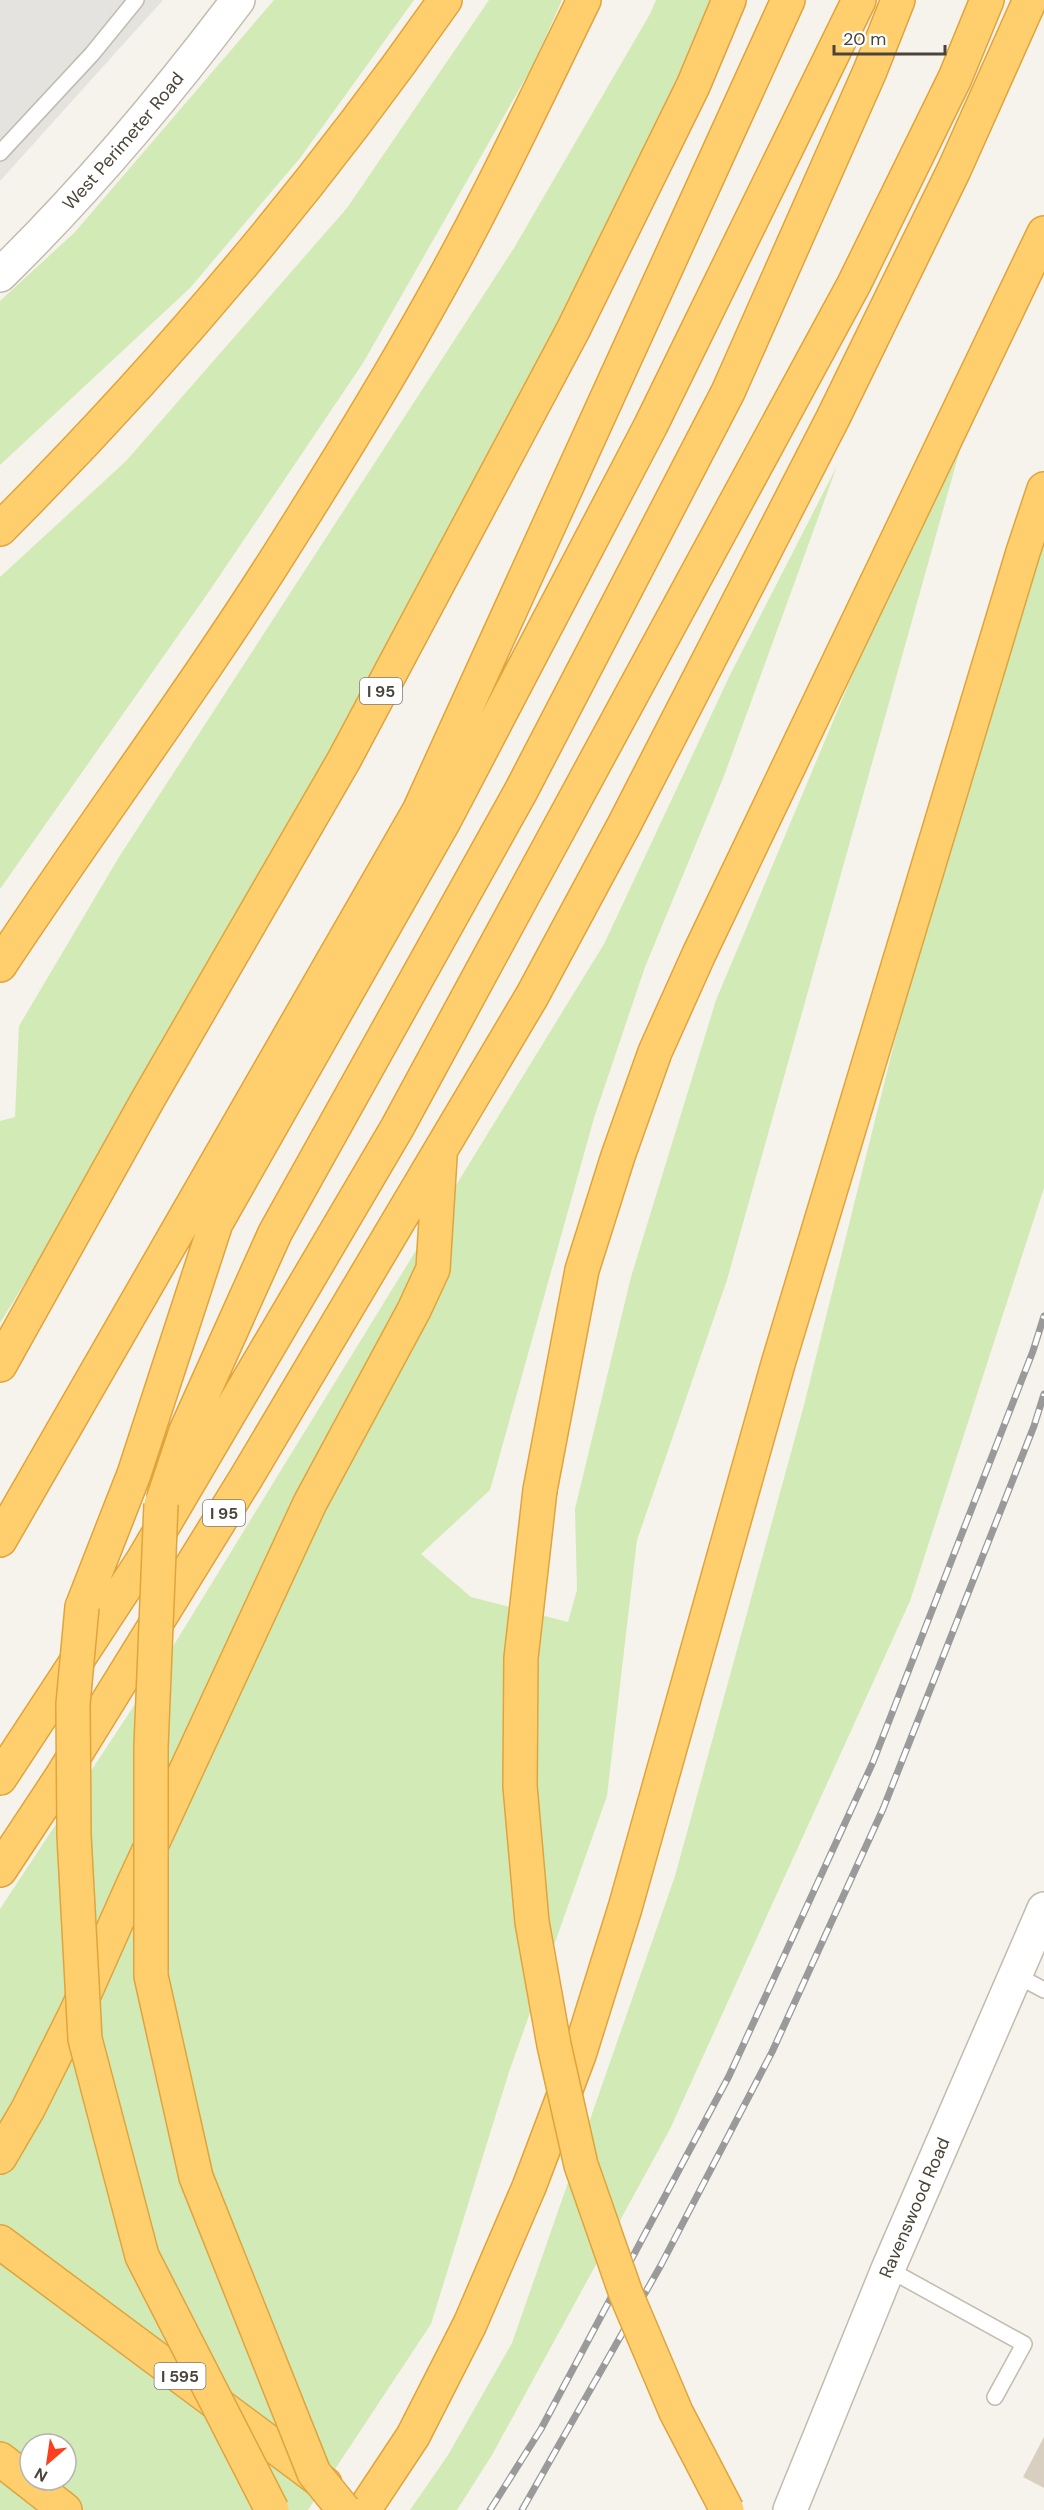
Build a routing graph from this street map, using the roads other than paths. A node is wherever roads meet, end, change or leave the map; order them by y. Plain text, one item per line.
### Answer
1 (136, 0) edge
2 (238, 0) edge
3 (445, 0) edge
4 (584, 0) edge
5 (729, 0) edge
6 (788, 0) edge
7 (859, 0) edge
8 (898, 0) edge
9 (987, 0) edge
10 (1030, 0) edge
11 (0, 153) edge
12 (1044, 233) edge
13 (0, 275) edge
14 (1044, 489) edge
15 (0, 529) edge
16 (0, 965) edge
17 (441, 1153) junction
18 (0, 1365) edge
19 (0, 1540) edge
20 (0, 1778) edge
21 (0, 1870) edge
22 (1044, 1909) edge
23 (1016, 1975) junction
24 (1044, 1990) edge
25 (0, 2157) edge
26 (0, 2242) edge
27 (888, 2269) junction
28 (995, 2397) dead end
29 (0, 2459) edge
30 (65, 2510) edge
31 (272, 2510) edge
32 (344, 2510) edge
33 (362, 2510) edge
34 (727, 2510) edge
35 (790, 2510) edge

1 - 11 lane
2 - 13 street, West Perimeter Road
3 - 15 highway
4 - 16 highway
5 - 18 highway, I 95
6 - 19 highway
7 - 31 highway, bridge
8 - 32 highway, bridge
9 - 20 highway
10 - 17 highway, I 95
12 - 34 highway, bridge
14 - 33 highway
17 - 21 highway, I 95
17 - 25 highway
22 - 23 street, Ravenswood Road
23 - 24 lane
23 - 27 street, Ravenswood Road
26 - 33 highway, I 595, bridge
27 - 28 lane
27 - 35 street, Ravenswood Road
29 - 30 highway

